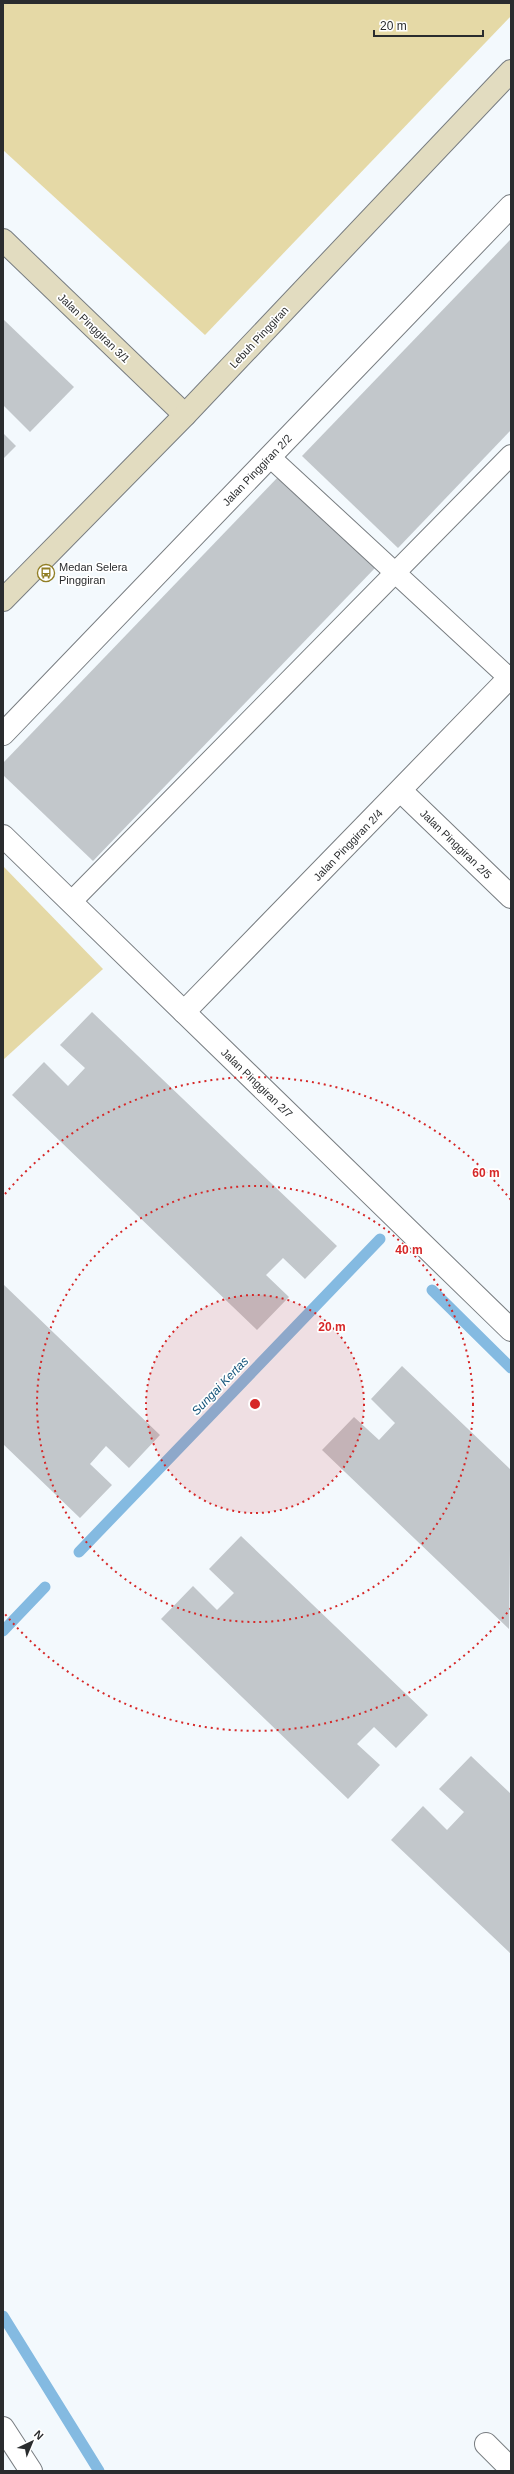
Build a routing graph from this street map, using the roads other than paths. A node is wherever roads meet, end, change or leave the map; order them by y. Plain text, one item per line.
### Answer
1 (511, 71) edge
2 (511, 206) edge
3 (3, 240) edge
4 (185, 415) junction
5 (511, 455) edge
6 (270, 457) junction
7 (394, 572) junction
8 (3, 600) edge
9 (510, 677) edge
10 (3, 734) edge
11 (401, 790) junction
12 (3, 836) edge
13 (511, 897) edge
14 (71, 902) junction
15 (184, 1012) junction
16 (511, 1330) edge
17 (3, 2428) edge
18 (486, 2444) dead end
19 (511, 2469) edge
20 (31, 2471) edge

1 - 4 street, Lebuh Pinggiran
2 - 6 street, Jalan Pinggiran 2/2
3 - 4 street, Jalan Pinggiran 3/1
4 - 8 street, Lebuh Pinggiran
5 - 7 lane
6 - 7 lane
6 - 10 street, Jalan Pinggiran 2/2
7 - 9 lane
7 - 14 lane
9 - 11 street, Jalan Pinggiran 2/4
11 - 13 street, Jalan Pinggiran 2/5
11 - 15 street, Jalan Pinggiran 2/4
12 - 14 street, Jalan Pinggiran 2/7
14 - 15 street, Jalan Pinggiran 2/7
15 - 16 street, Jalan Pinggiran 2/7
17 - 20 street
18 - 19 street

